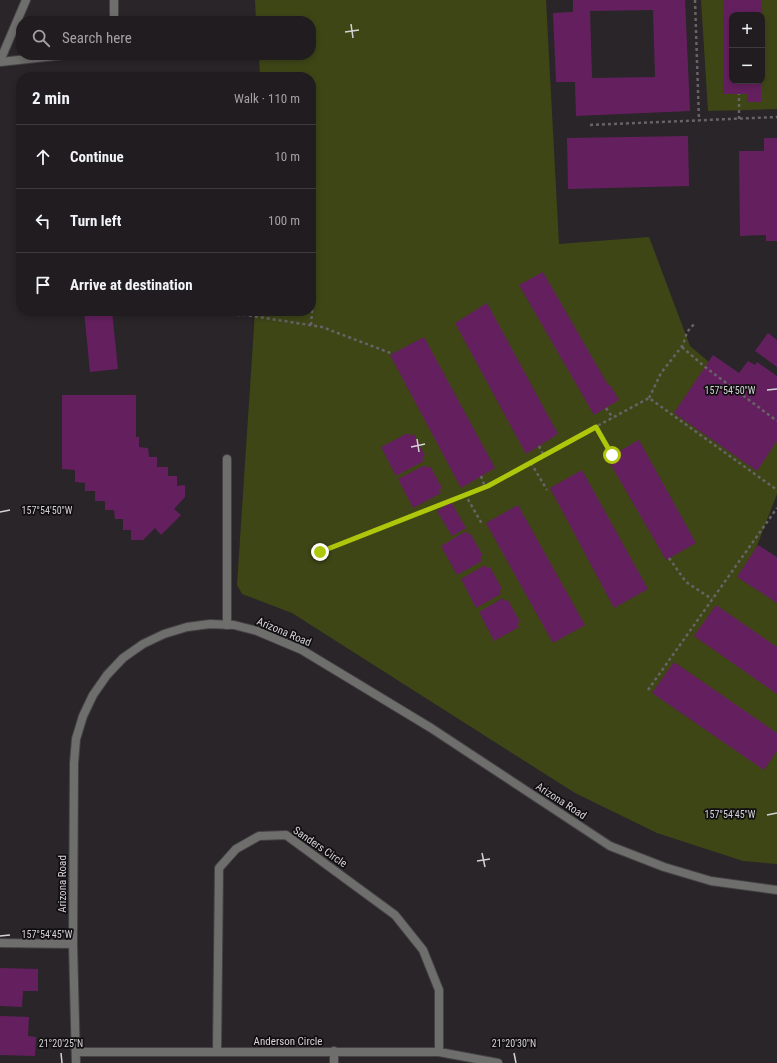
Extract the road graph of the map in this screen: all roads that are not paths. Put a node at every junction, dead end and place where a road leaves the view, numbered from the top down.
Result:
1 (26, 0) edge
2 (114, 0) edge
3 (19, 16) edge
4 (114, 16) edge
5 (16, 23) edge
6 (16, 60) edge
7 (0, 61) edge
8 (227, 459) dead end
9 (227, 625) junction
10 (777, 890) edge
11 (0, 943) edge
12 (73, 944) junction
13 (76, 1052) junction
14 (217, 1052) junction
15 (334, 1052) junction
16 (439, 1052) junction
17 (76, 1063) edge
18 (334, 1063) edge
19 (498, 1063) edge

1 - 3 street
2 - 4 street
5 - 7 street
6 - 7 street
8 - 9 street
9 - 10 street, Arizona Road
9 - 12 street, Arizona Road
11 - 12 street
12 - 13 street, Arizona Road
13 - 14 street, Anderson Circle
13 - 17 street, Arizona Road
14 - 15 street, Anderson Circle
14 - 16 street, Sanders Circle
15 - 16 street, Anderson Circle
15 - 18 street
16 - 19 street, Anderson Circle

